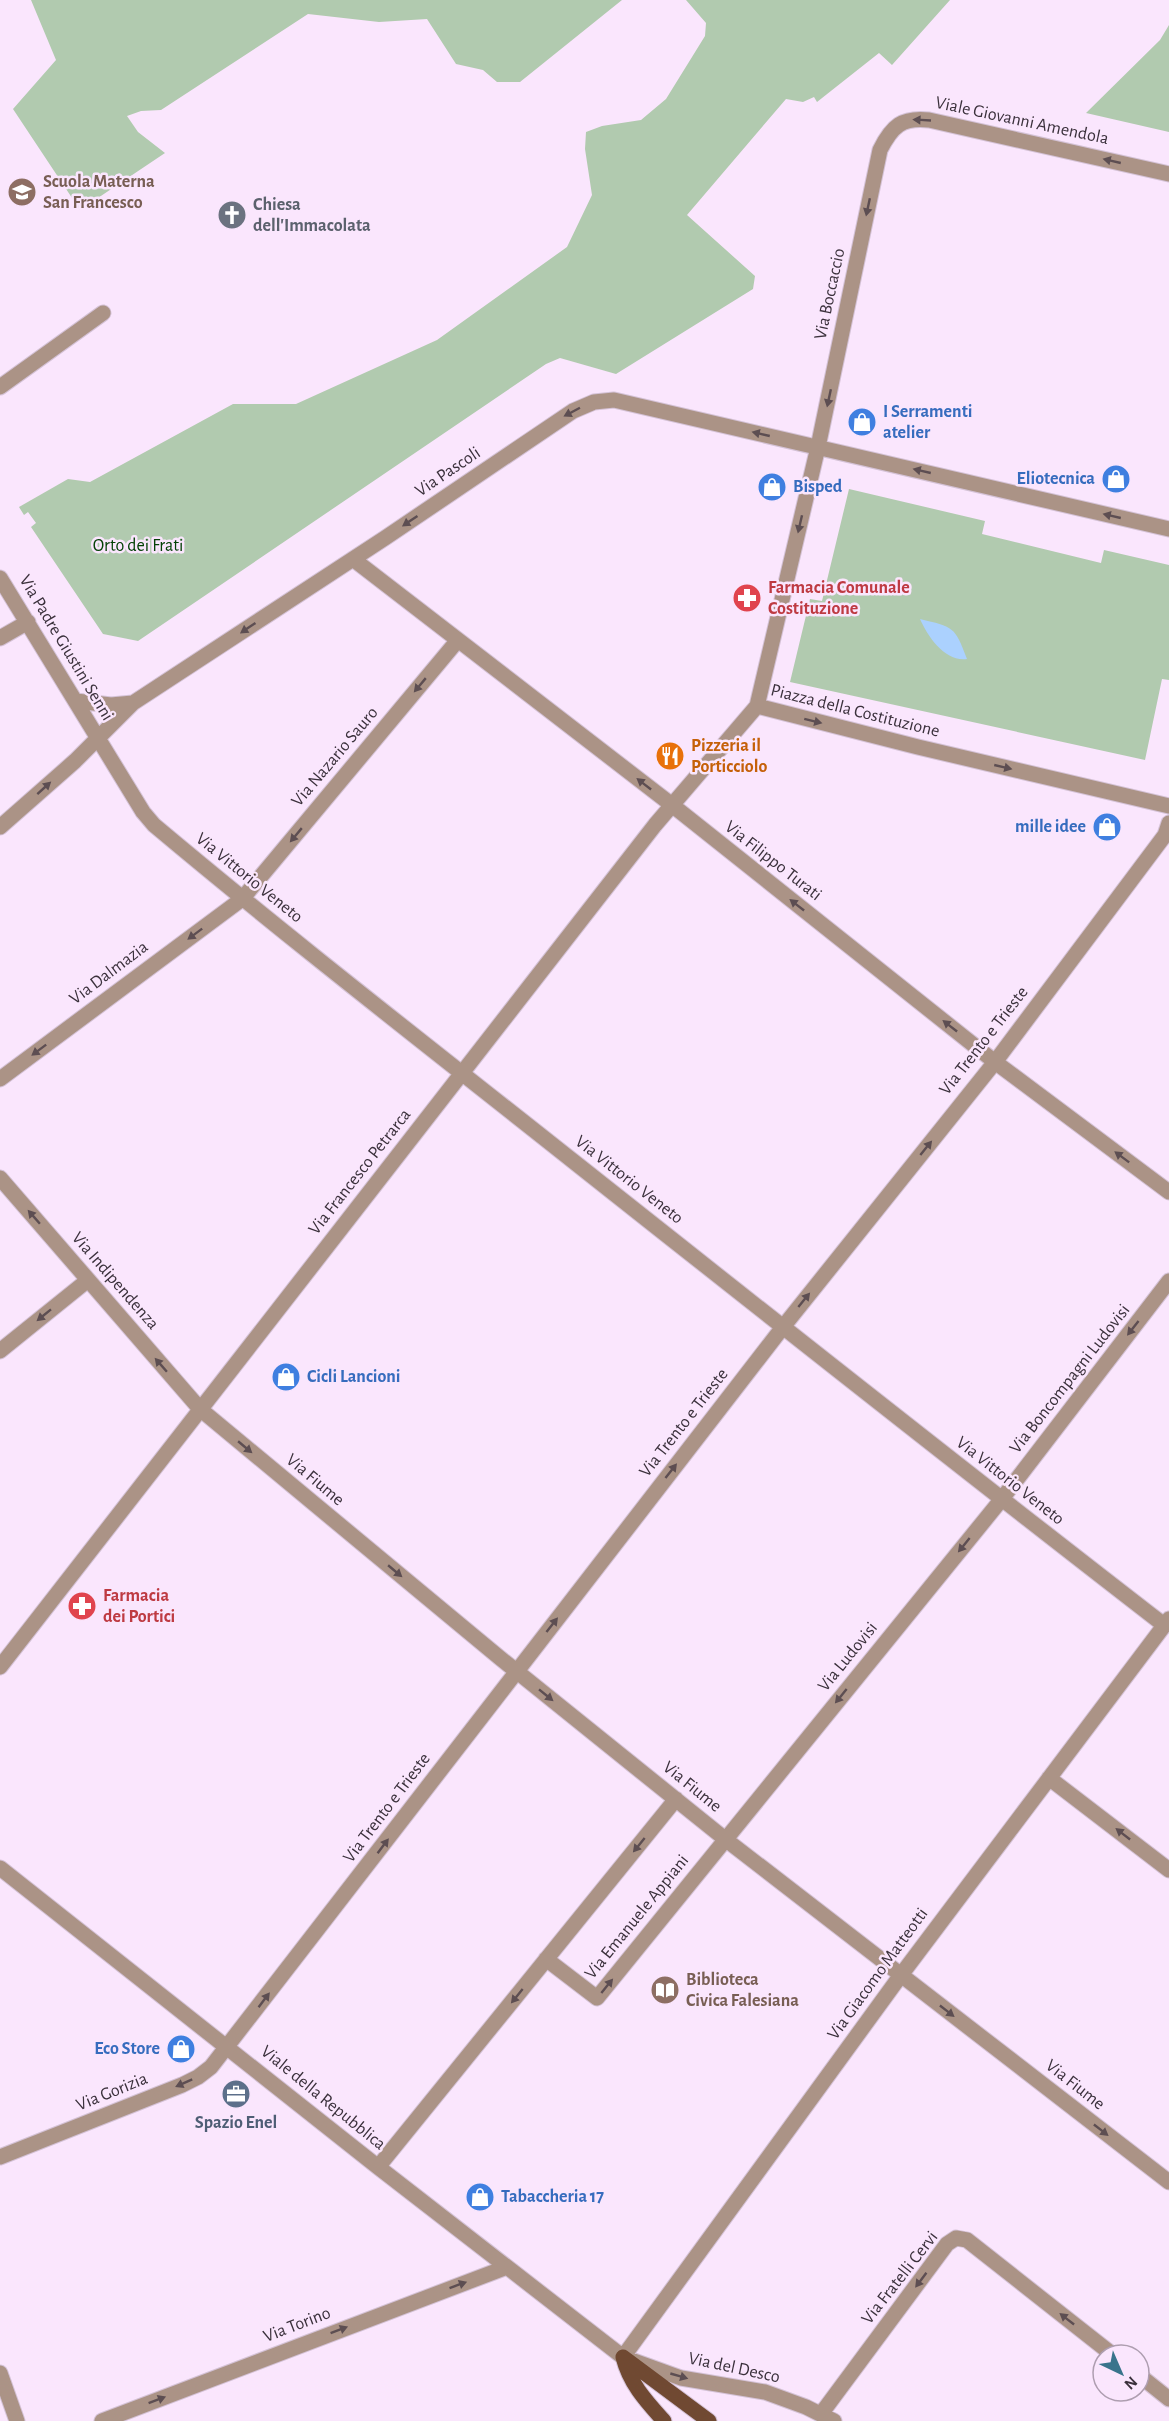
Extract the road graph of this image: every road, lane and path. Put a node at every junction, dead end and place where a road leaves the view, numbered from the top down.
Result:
1 (880, 150) joint
2 (1169, 174) edge
3 (103, 313) dead end
4 (0, 387) edge
5 (818, 447) junction
6 (1169, 529) edge
7 (353, 559) junction
8 (0, 578) edge
9 (28, 622) junction
10 (0, 639) edge
11 (458, 640) junction
12 (76, 701) junction
13 (133, 703) junction
14 (757, 706) junction
15 (98, 738) junction
16 (672, 805) junction
17 (1169, 806) edge
18 (1169, 824) edge
19 (0, 827) edge
20 (242, 899) junction
21 (995, 1062) junction
22 (461, 1073) junction
23 (0, 1079) edge
24 (0, 1178) edge
25 (1169, 1192) edge
26 (88, 1280) junction
27 (1169, 1281) edge
28 (783, 1327) junction
29 (0, 1351) edge
30 (200, 1409) junction
31 (1001, 1500) junction
32 (1166, 1622) edge
33 (0, 1667) edge
34 (516, 1671) junction
35 (1049, 1778) junction
36 (676, 1799) junction
37 (725, 1839) junction
38 (0, 1868) edge
39 (1169, 1870) edge
40 (546, 1959) junction
41 (901, 1975) junction
42 (228, 2047) junction
43 (0, 2157) edge
44 (378, 2167) junction
45 (1169, 2182) edge
46 (507, 2267) junction
47 (1098, 2343) edge
48 (623, 2357) junction
49 (0, 2373) edge
50 (1151, 2385) edge
51 (1169, 2399) edge
52 (828, 2418) edge
53 (662, 2420) edge
54 (17, 2421) edge
55 (102, 2421) edge
56 (709, 2421) edge

2 -> 1 street, Viale Giovanni Amendola
1 -> 5 street, Via Boccaccio
3 - 4 street
6 -> 5 street
5 -> 7 street, Via Pascoli
5 -> 14 street, Piazza della Costituzione
7 - 11 street, Via Filippo Turati
7 -> 13 street, Via Pascoli
8 - 9 street, Via Padre Giustini Senni
9 - 10 street
9 - 12 street, Via Padre Giustini Senni
16 -> 11 street, Via Filippo Turati
11 -> 20 street, Via Nazario Sauro
12 - 13 street
12 - 15 street, Via Padre Giustini Senni
13 - 15 street, Via Pascoli
14 - 16 street, Via Francesco Petrarca
14 -> 17 street, Piazza della Costituzione
19 -> 15 street, Via Pascoli
15 - 20 street, Via Vittorio Veneto
21 -> 16 street, Via Filippo Turati
16 - 22 street, Via Francesco Petrarca
18 - 21 street, Via Trento e Trieste
20 - 22 street, Via Vittorio Veneto
20 -> 23 street, Via Dalmazia
25 -> 21 street, Via Filippo Turati
28 -> 21 street, Via Trento e Trieste
22 - 28 street, Via Vittorio Veneto
22 - 30 street, Via Francesco Petrarca
26 -> 24 street, Via Indipendenza
26 -> 29 street
30 -> 26 street, Via Indipendenza
27 -> 31 street, Via Boncompagni Ludovisi
28 - 31 street, Via Vittorio Veneto
34 -> 28 street, Via Trento e Trieste
30 - 33 street, Via Francesco Petrarca
30 -> 34 street, Via Fiume
31 - 32 street, Via Vittorio Veneto
31 -> 37 street, Via Ludovisi
32 - 35 street, Via Giacomo Matteotti
34 -> 36 street, Via Fiume
42 -> 34 street, Via Trento e Trieste
39 -> 35 street
35 - 41 street, Via Giacomo Matteotti
36 - 37 street, Via Fiume
36 -> 40 street
40 -> 37 street, Via Emanuele Appiani
37 - 41 street, Via Fiume
38 - 42 street, Viale della Repubblica
40 -> 44 street
41 -> 45 street, Via Fiume
41 - 48 street, Via Giacomo Matteotti
42 -> 43 street, Via Gorizia
42 - 44 street, Viale della Repubblica
44 - 46 street, Viale della Repubblica
46 - 48 street, Viale della Repubblica
55 -> 46 street, Via Torino
47 -> 52 street, Via Fratelli Cervi
48 -> 52 street, Via del Desco
48 - 53 main road
48 - 56 main road
49 - 54 street
50 - 51 street

